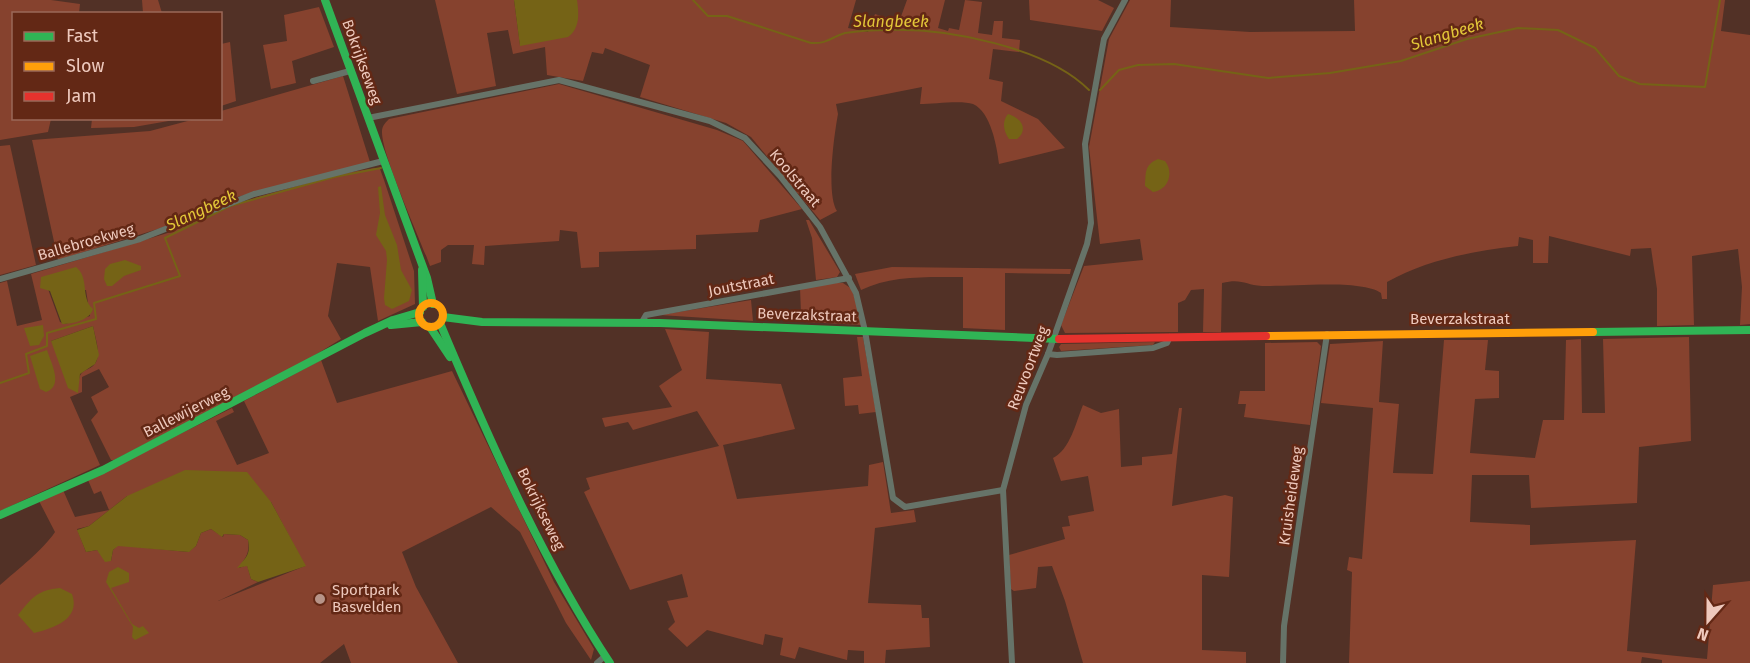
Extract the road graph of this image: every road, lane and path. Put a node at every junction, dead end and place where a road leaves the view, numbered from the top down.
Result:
1 (326, 0) edge
2 (1125, 0) edge
3 (350, 71) junction
4 (313, 81) dead end
5 (368, 118) junction
6 (383, 161) junction
7 (422, 270) junction
8 (849, 278) junction
9 (0, 279) edge
10 (433, 304) junction
11 (421, 309) junction
12 (442, 320) junction
13 (422, 322) junction
14 (642, 322) junction
15 (381, 326) junction
16 (430, 327) junction
17 (1750, 330) edge
18 (866, 331) junction
19 (1328, 334) junction
20 (1170, 337) junction
21 (1052, 339) junction
22 (1048, 354) junction
23 (456, 363) junction
24 (1003, 490) junction
25 (0, 515) edge
26 (607, 659) edge
27 (597, 663) edge
28 (1012, 663) edge
29 (1283, 663) edge

1 - 3 street, Bokrijkseweg
2 - 21 street, Reuvoortweg
3 - 4 street
3 - 5 street, Bokrijkseweg
5 - 6 street, Bokrijkseweg
5 - 8 street, Koolstraat
6 - 7 street, Bokrijkseweg
6 - 9 street, Ballebroekweg
7 - 10 street, Bokrijkseweg
7 - 11 street, Bokrijkseweg
8 - 14 street, Joutstraat
8 - 18 street, Koolstraat
10 - 11 street
10 - 12 street, Bokrijkseweg
11 - 13 street, Bokrijkseweg
11 - 15 street, Ballewijerweg
12 - 14 street, Beverzakstraat
12 - 16 street
12 - 23 street, Bokrijkseweg
13 - 15 street, Ballewijerweg
13 - 16 street, Bokrijkseweg
14 - 18 street, Beverzakstraat
15 - 25 street, Ballewijerweg
16 - 23 street, Bokrijkseweg
17 - 19 street, Beverzakstraat
18 - 21 street, Beverzakstraat
18 - 24 street, Koolstraat
19 - 20 street, Beverzakstraat
19 - 29 street, Kruisheideweg
20 - 21 street, Beverzakstraat
20 - 22 street, Beverzakstraat
21 - 22 street, Reuvoortweg
22 - 24 street, Reuvoortweg
23 - 26 street, Bokrijkseweg
24 - 28 street, Reuvoortweg
26 - 27 street

